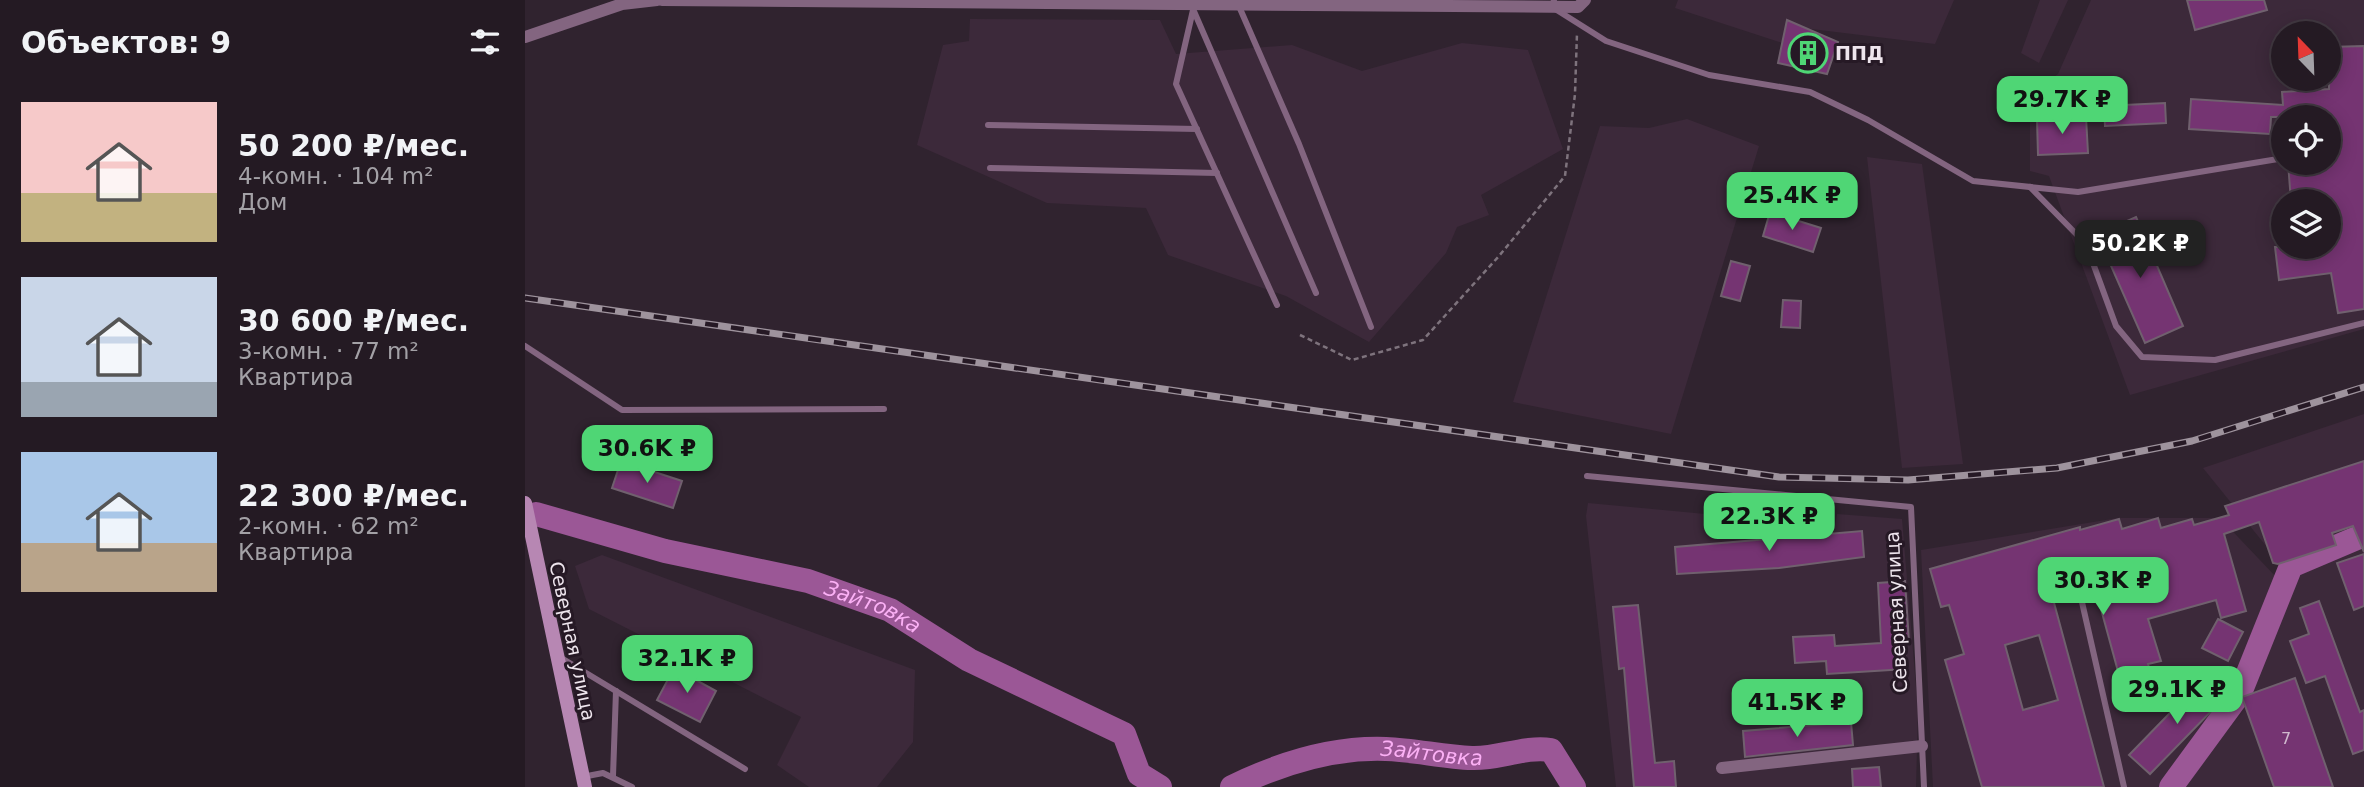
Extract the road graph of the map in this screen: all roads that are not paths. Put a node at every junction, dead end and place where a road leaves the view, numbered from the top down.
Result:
1 (660, 0) edge
2 (751, 0) edge
3 (1056, 1) edge
4 (1104, 2) edge
5 (1223, 2) edge
6 (1266, 2) edge
7 (1304, 2) edge
8 (1353, 3) edge
9 (1553, 3) edge
10 (1581, 3) edge
11 (1186, 4) edge
12 (1238, 4) junction
13 (525, 37) edge
14 (988, 125) dead end
15 (1197, 129) junction
16 (2271, 160) edge
17 (990, 169) dead end
18 (1217, 173) junction
19 (2030, 187) junction
20 (1316, 293) dead end
21 (1277, 306) dead end
22 (2364, 323) edge
23 (1371, 327) dead end
24 (525, 346) edge
25 (884, 409) dead end
26 (1587, 476) dead end
27 (525, 503) edge
28 (2079, 589) dead end
29 (557, 654) junction
30 (616, 691) junction
31 (1922, 746) junction
32 (1722, 768) dead end
33 (745, 769) dead end
34 (613, 776) junction
35 (583, 782) edge
36 (632, 787) edge
37 (1924, 787) edge
38 (2124, 787) edge

1 - 2 street
1 - 13 street
2 - 3 street
3 - 4 street
4 - 11 street
5 - 11 street
5 - 12 street
6 - 7 street
6 - 12 street
7 - 8 street
8 - 9 street
9 - 10 street
9 - 19 lane
11 - 15 lane
11 - 20 lane
12 - 23 lane
14 - 15 lane
15 - 18 lane
16 - 19 lane
17 - 18 lane
18 - 21 lane
19 - 22 lane
24 - 25 lane
26 - 31 lane, Северная улица
27 - 29 main road, Северная улица
28 - 38 lane
29 - 30 lane
29 - 35 main road, Северная улица
30 - 33 lane
30 - 34 lane
31 - 32 street
31 - 37 lane, Северная улица
34 - 35 lane
34 - 36 lane

